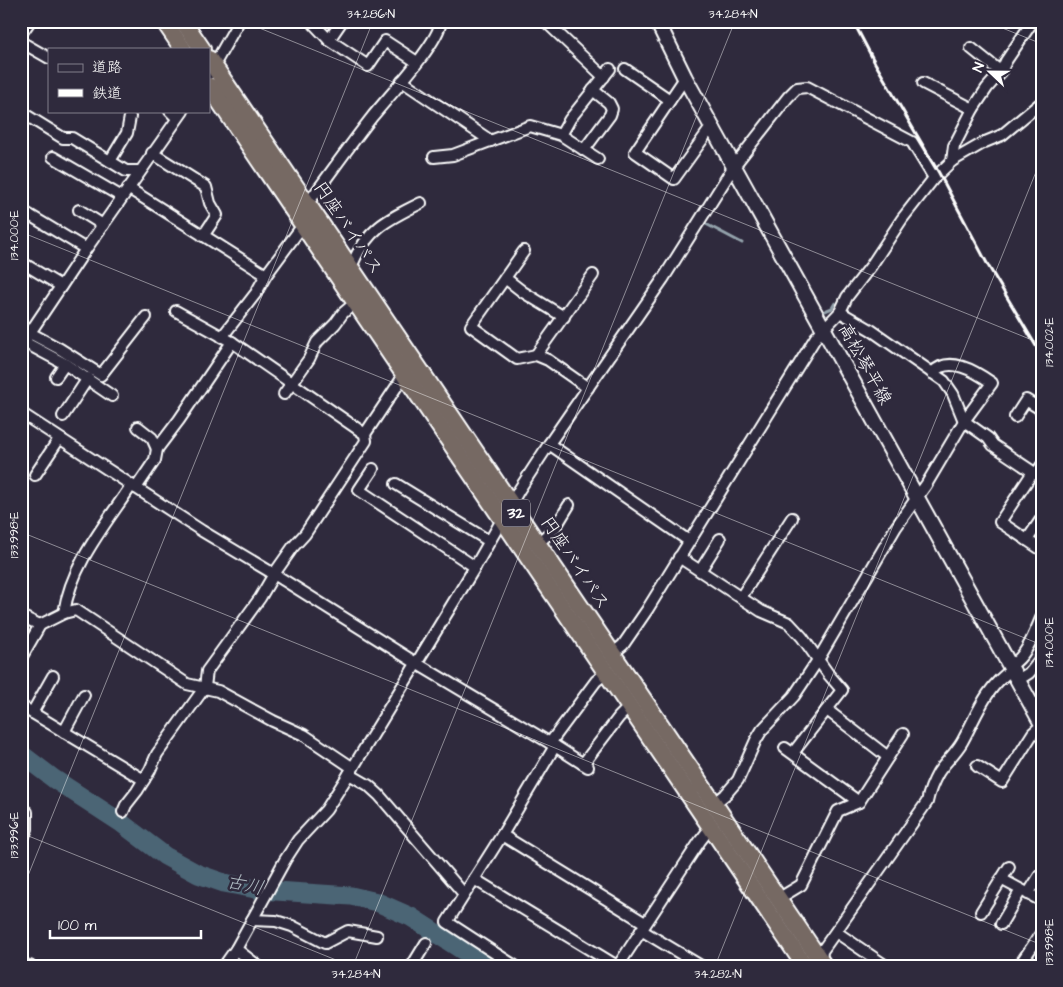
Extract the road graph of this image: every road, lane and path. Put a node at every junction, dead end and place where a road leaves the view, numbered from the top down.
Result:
1 (30, 21) edge
2 (164, 21) edge
3 (183, 21) edge
4 (239, 21) edge
5 (311, 21) edge
6 (342, 21) edge
7 (441, 21) edge
8 (545, 21) edge
9 (1034, 21) edge
10 (660, 23) edge
11 (21, 34) edge
12 (329, 40) junction
13 (21, 42) edge
14 (182, 48) edge
15 (201, 48) edge
16 (971, 48) dead end
17 (48, 57) edge
18 (417, 62) junction
19 (210, 66) edge
20 (625, 69) dead end
21 (1002, 72) junction
22 (685, 78) junction
23 (402, 81) junction
24 (923, 82) dead end
25 (210, 87) edge
26 (592, 90) junction
27 (670, 100) junction
28 (1042, 102) edge
29 (973, 110) junction
30 (21, 112) edge
31 (177, 113) edge
32 (130, 117) dead end
33 (712, 126) junction
34 (561, 134) junction
35 (491, 141) junction
36 (584, 150) junction
37 (152, 153) junction
38 (53, 157) dead end
39 (434, 157) dead end
40 (598, 159) dead end
41 (110, 161) junction
42 (952, 161) junction
43 (734, 166) junction
44 (140, 171) junction
45 (934, 178) junction
46 (128, 188) junction
47 (122, 197) junction
48 (421, 203) dead end
49 (308, 204) junction
50 (21, 210) edge
51 (79, 210) dead end
52 (103, 224) junction
53 (303, 225) junction
54 (202, 236) junction
55 (86, 249) junction
56 (524, 251) dead end
57 (21, 262) edge
58 (351, 267) junction
59 (266, 274) junction
60 (593, 275) dead end
61 (505, 278) junction
62 (61, 286) junction
63 (356, 302) junction
64 (176, 311) dead end
65 (840, 312) junction
66 (146, 317) dead end
67 (564, 317) junction
68 (824, 327) junction
69 (222, 337) junction
70 (25, 340) edge
71 (232, 342) junction
72 (536, 354) junction
73 (65, 364) junction
74 (932, 373) junction
75 (405, 374) junction
76 (56, 377) dead end
77 (88, 378) junction
78 (291, 384) junction
79 (588, 388) junction
80 (284, 394) dead end
81 (112, 396) dead end
82 (1042, 410) edge
83 (21, 413) edge
84 (63, 416) dead end
85 (1015, 417) dead end
86 (964, 421) junction
87 (138, 427) dead end
88 (365, 434) junction
89 (59, 439) junction
90 (549, 444) junction
91 (157, 448) junction
92 (1042, 465) edge
93 (373, 470) dead end
94 (35, 474) dead end
95 (1037, 475) edge
96 (396, 484) dead end
97 (134, 487) junction
98 (917, 496) junction
99 (569, 505) dead end
100 (506, 512) junction
101 (792, 518) dead end
102 (1042, 518) edge
103 (720, 539) dead end
104 (1026, 540) junction
105 (689, 541) junction
106 (489, 542) junction
107 (537, 544) junction
108 (1042, 550) edge
109 (679, 557) junction
110 (475, 567) junction
111 (700, 571) junction
112 (274, 574) junction
113 (741, 597) junction
114 (64, 613) junction
115 (21, 616) edge
116 (1042, 616) edge
117 (40, 625) junction
118 (612, 654) junction
119 (1042, 657) edge
120 (21, 658) edge
121 (818, 660) junction
122 (416, 663) junction
123 (1013, 672) junction
124 (606, 673) junction
125 (53, 676) dead end
126 (206, 687) junction
127 (84, 695) dead end
128 (21, 706) edge
129 (629, 707) junction
130 (826, 710) junction
131 (32, 713) junction
132 (1042, 725) edge
133 (64, 732) junction
134 (903, 734) dead end
135 (553, 745) junction
136 (888, 757) junction
137 (977, 766) dead end
138 (351, 771) junction
139 (144, 780) junction
140 (859, 802) junction
141 (714, 804) junction
142 (27, 812) dead end
143 (123, 812) dead end
144 (711, 827) junction
145 (502, 835) junction
146 (21, 842) edge
147 (1008, 867) dead end
148 (1040, 875) dead end
149 (474, 879) junction
150 (1001, 879) junction
151 (1025, 892) junction
152 (464, 894) junction
153 (778, 899) junction
154 (1042, 901) edge
155 (981, 912) dead end
156 (252, 920) junction
157 (1000, 924) dead end
158 (643, 927) junction
159 (836, 932) junction
160 (1042, 932) edge
161 (377, 936) dead end
162 (426, 943) dead end
163 (236, 948) junction
164 (21, 964) edge
165 (816, 965) edge
166 (30, 966) edge
167 (224, 966) edge
168 (258, 966) edge
169 (412, 966) edge
170 (515, 966) edge
171 (618, 966) edge
172 (701, 966) edge
173 (886, 966) edge
174 (1019, 966) edge

1 - 11 street
2 - 14 highway
3 - 15 highway
4 - 19 street
5 - 12 street
6 - 12 street
7 - 18 street
8 - 26 street
9 - 21 street
10 - 22 main road, 高松琴平線
12 - 18 street
13 - 17 street
16 - 21 street
18 - 23 street
19 - 49 highway, 円座バイパス / 32
20 - 27 street
21 - 29 street
22 - 27 street
22 - 33 main road, 高松琴平線
23 - 35 street
23 - 49 street
24 - 29 street
25 - 53 highway, 円座バイパス / 32
26 - 34 street
26 - 36 street
27 - 33 street
28 - 42 street
29 - 42 street
30 - 41 street
31 - 37 street
32 - 41 street
33 - 43 main road, 高松琴平線
34 - 35 street
34 - 36 street
35 - 39 street
36 - 40 street
37 - 44 street
37 - 54 street
38 - 47 street
41 - 44 street
42 - 45 street
43 - 45 street
43 - 68 main road, 高松琴平線
43 - 79 street
44 - 46 street
45 - 65 street
46 - 47 street
46 - 54 street
47 - 52 street
48 - 58 street
49 - 58 highway, 円座バイパス / 32
50 - 55 street
51 - 52 street
52 - 55 street
53 - 59 street
53 - 63 highway, 円座バイパス / 32
54 - 59 street
55 - 62 street
56 - 61 street
57 - 62 street
58 - 100 highway, 円座バイパス / 32
59 - 69 street
60 - 67 street
61 - 67 street
61 - 72 street
62 - 70 street
63 - 75 highway, 円座バイパス / 32
63 - 78 street
64 - 69 street
65 - 68 street
65 - 74 street
66 - 70 street
67 - 72 street
68 - 98 main road, 高松琴平線
68 - 105 street
69 - 71 street
70 - 73 street
71 - 78 street
71 - 91 street
72 - 79 street
73 - 76 street
73 - 77 street
74 - 86 street
74 - 86 street
75 - 88 street
75 - 100 highway, 円座バイパス / 32
77 - 81 street
77 - 84 street
78 - 80 street
78 - 88 street
79 - 90 street
82 - 85 street
83 - 89 street
86 - 95 street
86 - 98 street
87 - 91 street
88 - 112 street
89 - 94 street
89 - 97 street
90 - 100 street
90 - 105 street
91 - 97 street
92 - 95 street
93 - 110 street
95 - 104 street
96 - 106 street
97 - 112 street
97 - 114 street
98 - 121 street
98 - 123 main road, 高松琴平線
99 - 107 street
100 - 106 street
100 - 107 highway, 円座バイパス / 32
100 - 124 highway, 円座バイパス / 32
101 - 113 street
102 - 104 street
103 - 111 street
104 - 108 street
105 - 109 street
106 - 110 street
107 - 118 highway, 円座バイパス / 32
109 - 111 street
109 - 118 street
110 - 122 street
111 - 113 street
112 - 122 street
112 - 126 street
113 - 121 street
114 - 117 street
114 - 126 street
115 - 117 street
116 - 123 street
117 - 120 street
118 - 124 highway
118 - 141 highway, 円座バイパス / 32
119 - 123 street
121 - 130 street
121 - 141 street
122 - 135 street
122 - 138 street
123 - 132 main road, 高松琴平線
123 - 159 street
124 - 129 highway, 円座バイパス / 32
124 - 135 street
125 - 131 street
126 - 138 street
126 - 139 street
127 - 133 street
128 - 131 street
129 - 135 street
129 - 144 highway, 円座バイパス / 32
130 - 136 street
130 - 140 street
131 - 133 street
132 - 137 street
133 - 139 street
134 - 136 street
135 - 145 street
136 - 140 street
138 - 152 street
138 - 156 street
139 - 143 street
140 - 153 street
141 - 144 highway
141 - 153 highway, 円座バイパス / 32
142 - 146 street
144 - 158 street
144 - 165 highway, 円座バイパス / 32
145 - 149 street
145 - 158 street
147 - 150 street
148 - 151 street
149 - 152 street
149 - 171 street
150 - 151 street
150 - 155 street
151 - 154 street
151 - 157 street
152 - 170 street
153 - 165 highway, 円座バイパス / 32
156 - 161 street
156 - 163 street
158 - 171 street
158 - 172 street
159 - 165 street
159 - 173 street
160 - 174 street
162 - 169 street
163 - 167 street
163 - 168 street
164 - 166 street

